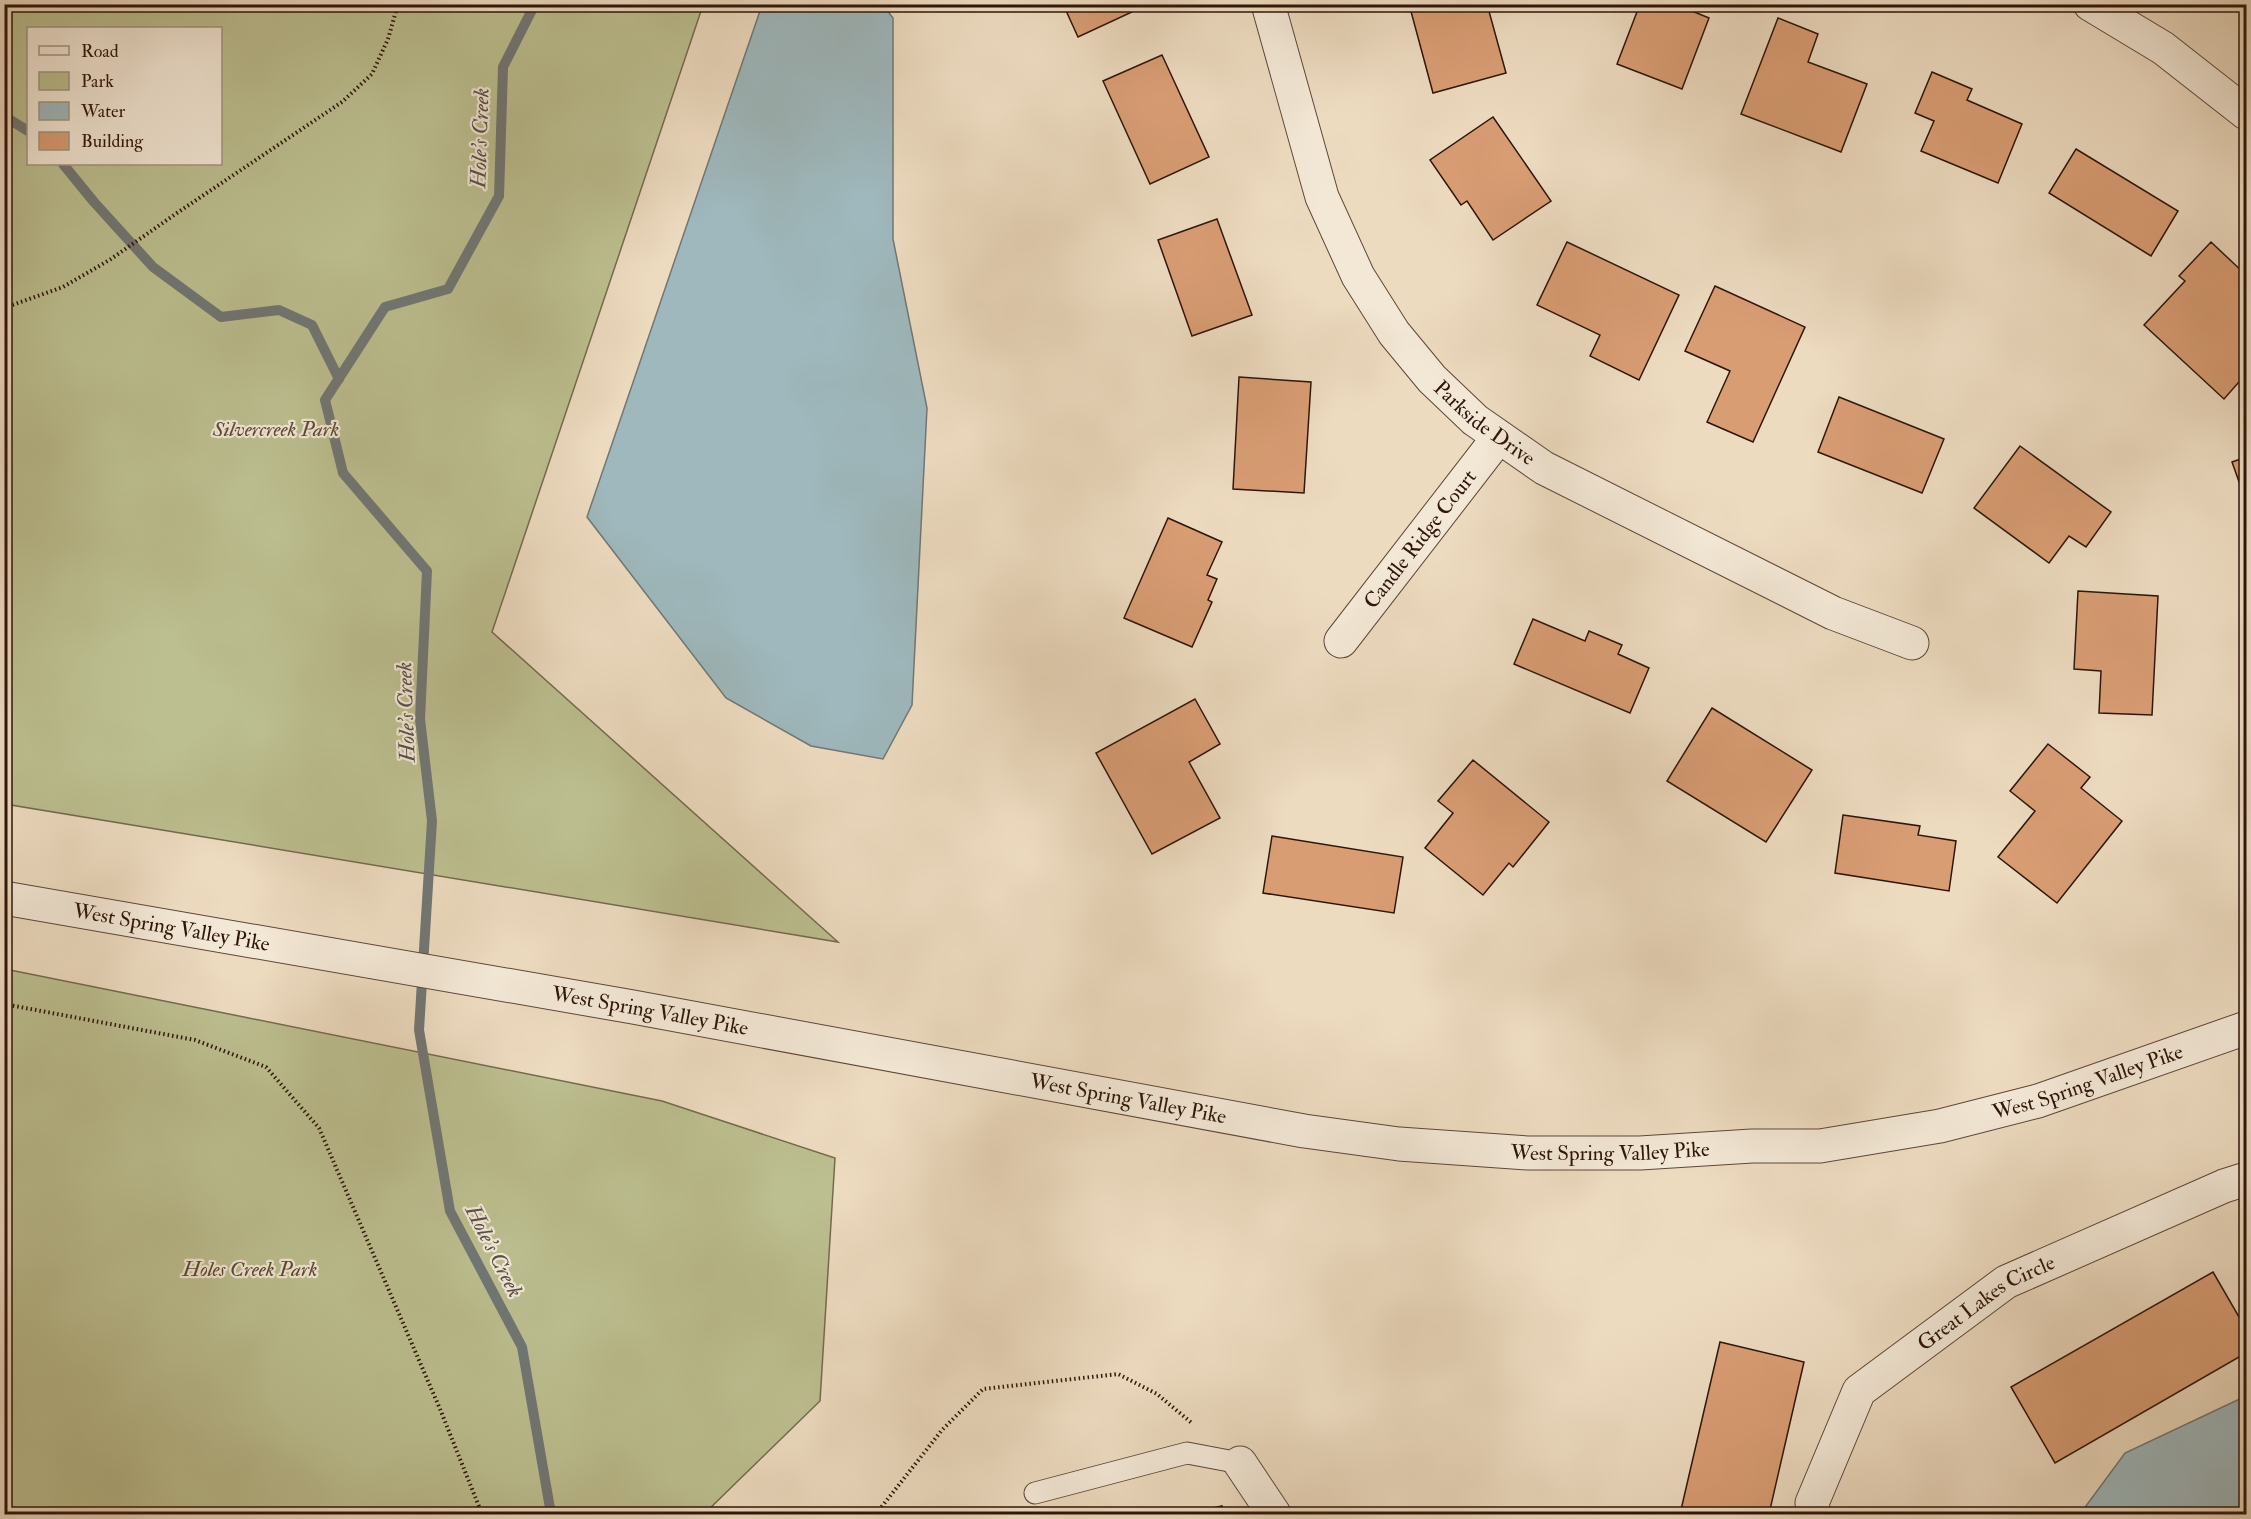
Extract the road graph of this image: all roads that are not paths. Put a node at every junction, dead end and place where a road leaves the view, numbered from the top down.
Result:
1 (1268, 4) edge
2 (2091, 4) edge
3 (2247, 114) edge
4 (1498, 438) junction
5 (1341, 641) dead end
6 (1912, 643) dead end
7 (4, 898) edge
8 (2247, 1028) edge
9 (2247, 1179) edge
10 (1240, 1462) joint
11 (1035, 1493) dead end
12 (1274, 1515) edge
13 (1814, 1515) edge

1 - 4 street, Parkside Drive
2 - 3 street
4 - 5 street, Candle Ridge Court
4 - 6 street, Parkside Drive
7 - 8 street, West Spring Valley Pike
9 - 13 street, Great Lakes Circle
10 - 11 lane
10 - 12 street

